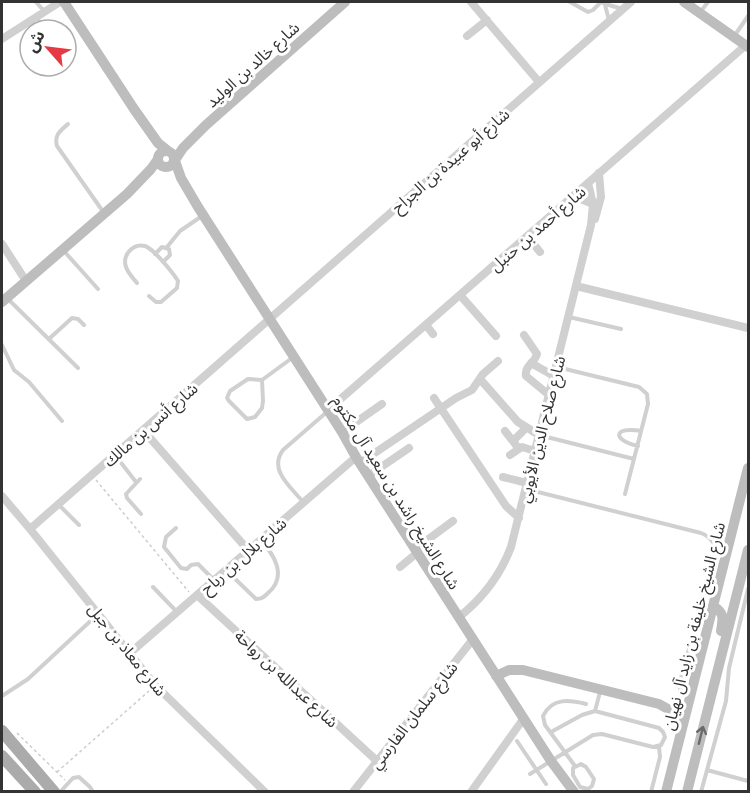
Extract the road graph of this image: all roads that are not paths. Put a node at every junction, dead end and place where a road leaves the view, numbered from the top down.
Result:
1 (36, 2) edge
2 (345, 2) edge
3 (471, 2) edge
4 (570, 2) edge
5 (602, 2) edge
6 (631, 2) edge
7 (684, 2) edge
8 (708, 2) edge
9 (67, 3) edge
10 (623, 9) junction
11 (44, 11) junction
12 (700, 13) junction
13 (36, 16) joint
14 (748, 16) edge
15 (487, 20) junction
16 (609, 20) junction
17 (467, 36) dead end
18 (734, 36) junction
19 (2, 39) edge
20 (747, 46) edge
21 (539, 82) junction
22 (68, 124) dead end
23 (166, 159) junction
24 (599, 173) junction
25 (588, 183) junction
26 (573, 196) junction
27 (593, 204) junction
28 (201, 211) junction
29 (104, 213) junction
30 (591, 225) junction
31 (527, 236) junction
32 (2, 244) edge
33 (167, 247) junction
34 (63, 249) junction
35 (540, 252) dead end
36 (155, 254) junction
37 (163, 262) junction
38 (26, 281) junction
39 (137, 283) dead end
40 (576, 286) junction
41 (98, 289) dead end
42 (460, 295) junction
43 (149, 296) dead end
44 (4, 300) edge
45 (568, 317) junction
46 (270, 319) junction
47 (426, 325) junction
48 (84, 326) dead end
49 (748, 328) edge
50 (621, 329) dead end
51 (433, 334) dead end
52 (524, 335) dead end
53 (496, 336) dead end
54 (50, 338) junction
55 (2, 345) edge
56 (294, 357) junction
57 (498, 361) dead end
58 (531, 363) junction
59 (556, 366) junction
60 (78, 368) dead end
61 (554, 376) junction
62 (480, 379) junction
63 (262, 380) junction
64 (549, 395) junction
65 (434, 398) dead end
66 (382, 404) dead end
67 (441, 409) junction
68 (328, 410) junction
69 (62, 421) dead end
70 (526, 428) junction
71 (143, 429) junction
72 (505, 431) dead end
73 (641, 431) junction
74 (342, 432) junction
75 (539, 435) junction
76 (513, 441) junction
77 (638, 446) junction
78 (409, 448) dead end
79 (519, 449) junction
80 (535, 451) junction
81 (115, 454) junction
82 (510, 455) dead end
83 (634, 459) junction
84 (358, 460) junction
85 (748, 468) edge
86 (368, 477) junction
87 (503, 477) dead end
88 (140, 478) dead end
89 (136, 482) junction
90 (526, 486) junction
91 (626, 494) dead end
92 (2, 496) edge
93 (303, 503) junction
94 (58, 504) junction
95 (141, 514) dead end
96 (519, 518) junction
97 (453, 521) dead end
98 (79, 525) dead end
99 (30, 528) junction
100 (176, 528) dead end
101 (260, 540) junction
102 (248, 550) junction
103 (748, 550) edge
104 (416, 551) junction
105 (400, 567) dead end
106 (226, 569) junction
107 (214, 580) junction
108 (153, 587) dead end
109 (748, 589) edge
110 (195, 596) junction
111 (713, 606) junction
112 (177, 612) junction
113 (98, 613) junction
114 (459, 617) junction
115 (473, 639) junction
116 (130, 653) junction
117 (719, 664) junction
118 (496, 676) junction
119 (601, 690) junction
120 (2, 696) edge
121 (686, 700) junction
122 (586, 704) dead end
123 (659, 704) junction
124 (595, 711) junction
125 (524, 718) junction
126 (683, 723) junction
127 (2, 731) edge
128 (551, 732) junction
129 (2, 741) edge
130 (517, 741) dead end
131 (659, 747) junction
132 (565, 752) junction
133 (2, 756) edge
134 (377, 761) junction
135 (552, 761) junction
136 (575, 766) junction
137 (537, 770) junction
138 (707, 770) junction
139 (530, 774) dead end
140 (748, 781) edge
141 (546, 784) dead end
142 (666, 789) edge
143 (592, 790) edge
144 (35, 792) edge
145 (52, 792) edge
146 (60, 792) edge
147 (93, 792) edge
148 (265, 792) edge
149 (353, 792) edge
150 (471, 792) edge
151 (574, 792) edge
152 (651, 792) edge
153 (687, 792) edge
154 (701, 792) edge

1 - 11 lane
2 - 23 street, شارع خالد بن الوليد
3 - 15 street
4 - 5 lane
5 - 10 lane
5 - 16 lane
6 - 10 street, شارع أبو عبيدة بن الجراح
7 - 12 street
8 - 12 lane
9 - 11 street
9 - 23 street, شارع الشيخ راشد بن سعيد آل مكتوم
10 - 16 street, شارع أبو عبيدة بن الجراح
11 - 13 street
12 - 18 street
13 - 19 street
14 - 18 lane
15 - 17 street
15 - 21 street
16 - 21 street, شارع أبو عبيدة بن الجراح
18 - 20 street
20 - 24 street, شارع أحمد بن حنبل
21 - 46 street, شارع أبو عبيدة بن الجراح
22 - 29 lane
23 - 28 street, شارع الشيخ راشد بن سعيد آل مكتوم
23 - 29 street, شارع خالد بن الوليد
24 - 25 street, شارع أحمد بن حنبل
24 - 30 street, شارع صلاح الدين الأيوبي
25 - 26 street, شارع أحمد بن حنبل
25 - 27 street, شارع صلاح الدين الأيوبي
26 - 27 street
26 - 31 street, شارع أحمد بن حنبل
27 - 30 street, شارع صلاح الدين الأيوبي
28 - 33 lane
28 - 46 street, شارع الشيخ راشد بن سعيد آل مكتوم
29 - 34 street, شارع خالد بن الوليد
30 - 40 street, شارع صلاح الدين الأيوبي
31 - 35 street
31 - 42 street, شارع أحمد بن حنبل
32 - 38 street
33 - 36 lane
33 - 37 lane
34 - 38 street, شارع خالد بن الوليد
34 - 41 lane
36 - 37 lane
36 - 39 lane
37 - 43 lane
38 - 44 street, شارع خالد بن الوليد
40 - 45 street, شارع صلاح الدين الأيوبي
40 - 49 street
42 - 47 street, شارع أحمد بن حنبل
42 - 53 street
44 - 54 lane
45 - 50 lane
45 - 59 street, شارع صلاح الدين الأيوبي
46 - 56 street, شارع الشيخ راشد بن سعيد آل مكتوم
46 - 71 street, شارع أنس بن مالك
47 - 51 street
47 - 68 street, شارع أحمد بن حنبل
48 - 54 lane
52 - 58 street
54 - 60 lane
55 - 69 lane
56 - 63 lane
56 - 68 street, شارع الشيخ راشد بن سعيد آل مكتوم
57 - 62 street, شارع بلال بن رباح
58 - 61 street
58 - 64 street
59 - 61 street, شارع صلاح الدين الأيوبي
59 - 73 lane
61 - 64 street, شارع صلاح الدين الأيوبي
62 - 67 street, شارع بلال بن رباح
62 - 70 street
63 - 63 lane
64 - 75 street, شارع صلاح الدين الأيوبي
65 - 67 street
66 - 74 street
67 - 84 street, شارع بلال بن رباح
67 - 96 street
68 - 74 street, شارع الشيخ راشد بن سعيد آل مكتوم
68 - 93 lane
70 - 75 street
70 - 76 street
71 - 81 street, شارع أنس بن مالك
71 - 102 street
72 - 76 street
73 - 77 lane
73 - 77 lane
74 - 84 street, شارع الشيخ راشد بن سعيد آل مكتوم
75 - 80 street, شارع صلاح الدين الأيوبي
75 - 83 lane
76 - 79 street
77 - 83 lane
78 - 86 street
79 - 80 street
79 - 82 street
80 - 90 street, شارع صلاح الدين الأيوبي
81 - 89 lane
81 - 94 street, شارع أنس بن مالك
83 - 91 lane
84 - 86 street, شارع الشيخ راشد بن سعيد آل مكتوم
84 - 93 street, شارع بلال بن رباح
85 - 111 street, شارع الشيخ خليفة بن زايد آل نهيان
86 - 104 street, شارع الشيخ راشد بن سعيد آل مكتوم
87 - 90 street
88 - 89 lane
89 - 95 lane
90 - 96 street, شارع صلاح الدين الأيوبي
90 - 121 lane
92 - 99 street, شارع معاذ بن جبل
93 - 101 street, شارع بلال بن رباح
94 - 98 lane
94 - 99 street, شارع أنس بن مالك
96 - 114 street, شارع صلاح الدين الأيوبي
97 - 104 street
99 - 113 street, شارع معاذ بن جبل
100 - 107 lane
101 - 102 street, شارع بلال بن رباح
101 - 106 lane
102 - 106 street, شارع بلال بن رباح
103 - 117 street, شارع الشيخ خليفة بن زايد آل نهيان
104 - 105 street
104 - 114 street, شارع الشيخ راشد بن سعيد آل مكتوم
106 - 107 street, شارع بلال بن رباح
107 - 110 street, شارع بلال بن رباح
108 - 112 lane
109 - 138 lane
110 - 112 street, شارع بلال بن رباح
110 - 134 street, شارع عبدالله بن رواحة
111 - 117 street
111 - 121 street, شارع الشيخ خليفة بن زايد آل نهيان
112 - 116 street, شارع بلال بن رباح
113 - 116 street, شارع معاذ بن جبل
113 - 120 lane
114 - 115 street, شارع الشيخ راشد بن سعيد آل مكتوم
115 - 118 street, شارع الشيخ راشد بن سعيد آل مكتوم
115 - 134 street, شارع سلمان الفارسي
116 - 148 street, شارع معاذ بن جبل
153 -> 117 street, شارع الشيخ خليفة بن زايد آل نهيان
118 - 119 street
118 - 125 street, شارع الشيخ راشد بن سعيد آل مكتوم
119 - 123 street
119 - 124 lane
121 - 123 street
121 - 126 street, شارع الشيخ خليفة بن زايد آل نهيان
122 - 128 lane
123 - 126 street
124 - 128 lane
124 - 131 lane
125 - 135 street, شارع الشيخ راشد بن سعيد آل مكتوم
125 - 150 street
126 - 142 street, شارع الشيخ خليفة بن زايد آل نهيان
127 - 145 main road
128 - 132 lane
129 - 145 main road
130 - 137 lane
131 - 132 lane
131 - 152 lane
132 - 135 lane
132 - 136 lane
133 - 144 main road
134 - 149 street, شارع سلمان الفارسي
135 - 137 lane
135 - 151 street, شارع الشيخ راشد بن سعيد آل مكتوم
136 - 143 lane
136 - 143 lane
137 - 139 lane
137 - 141 lane
138 - 140 lane
138 - 154 lane
146 - 147 lane

